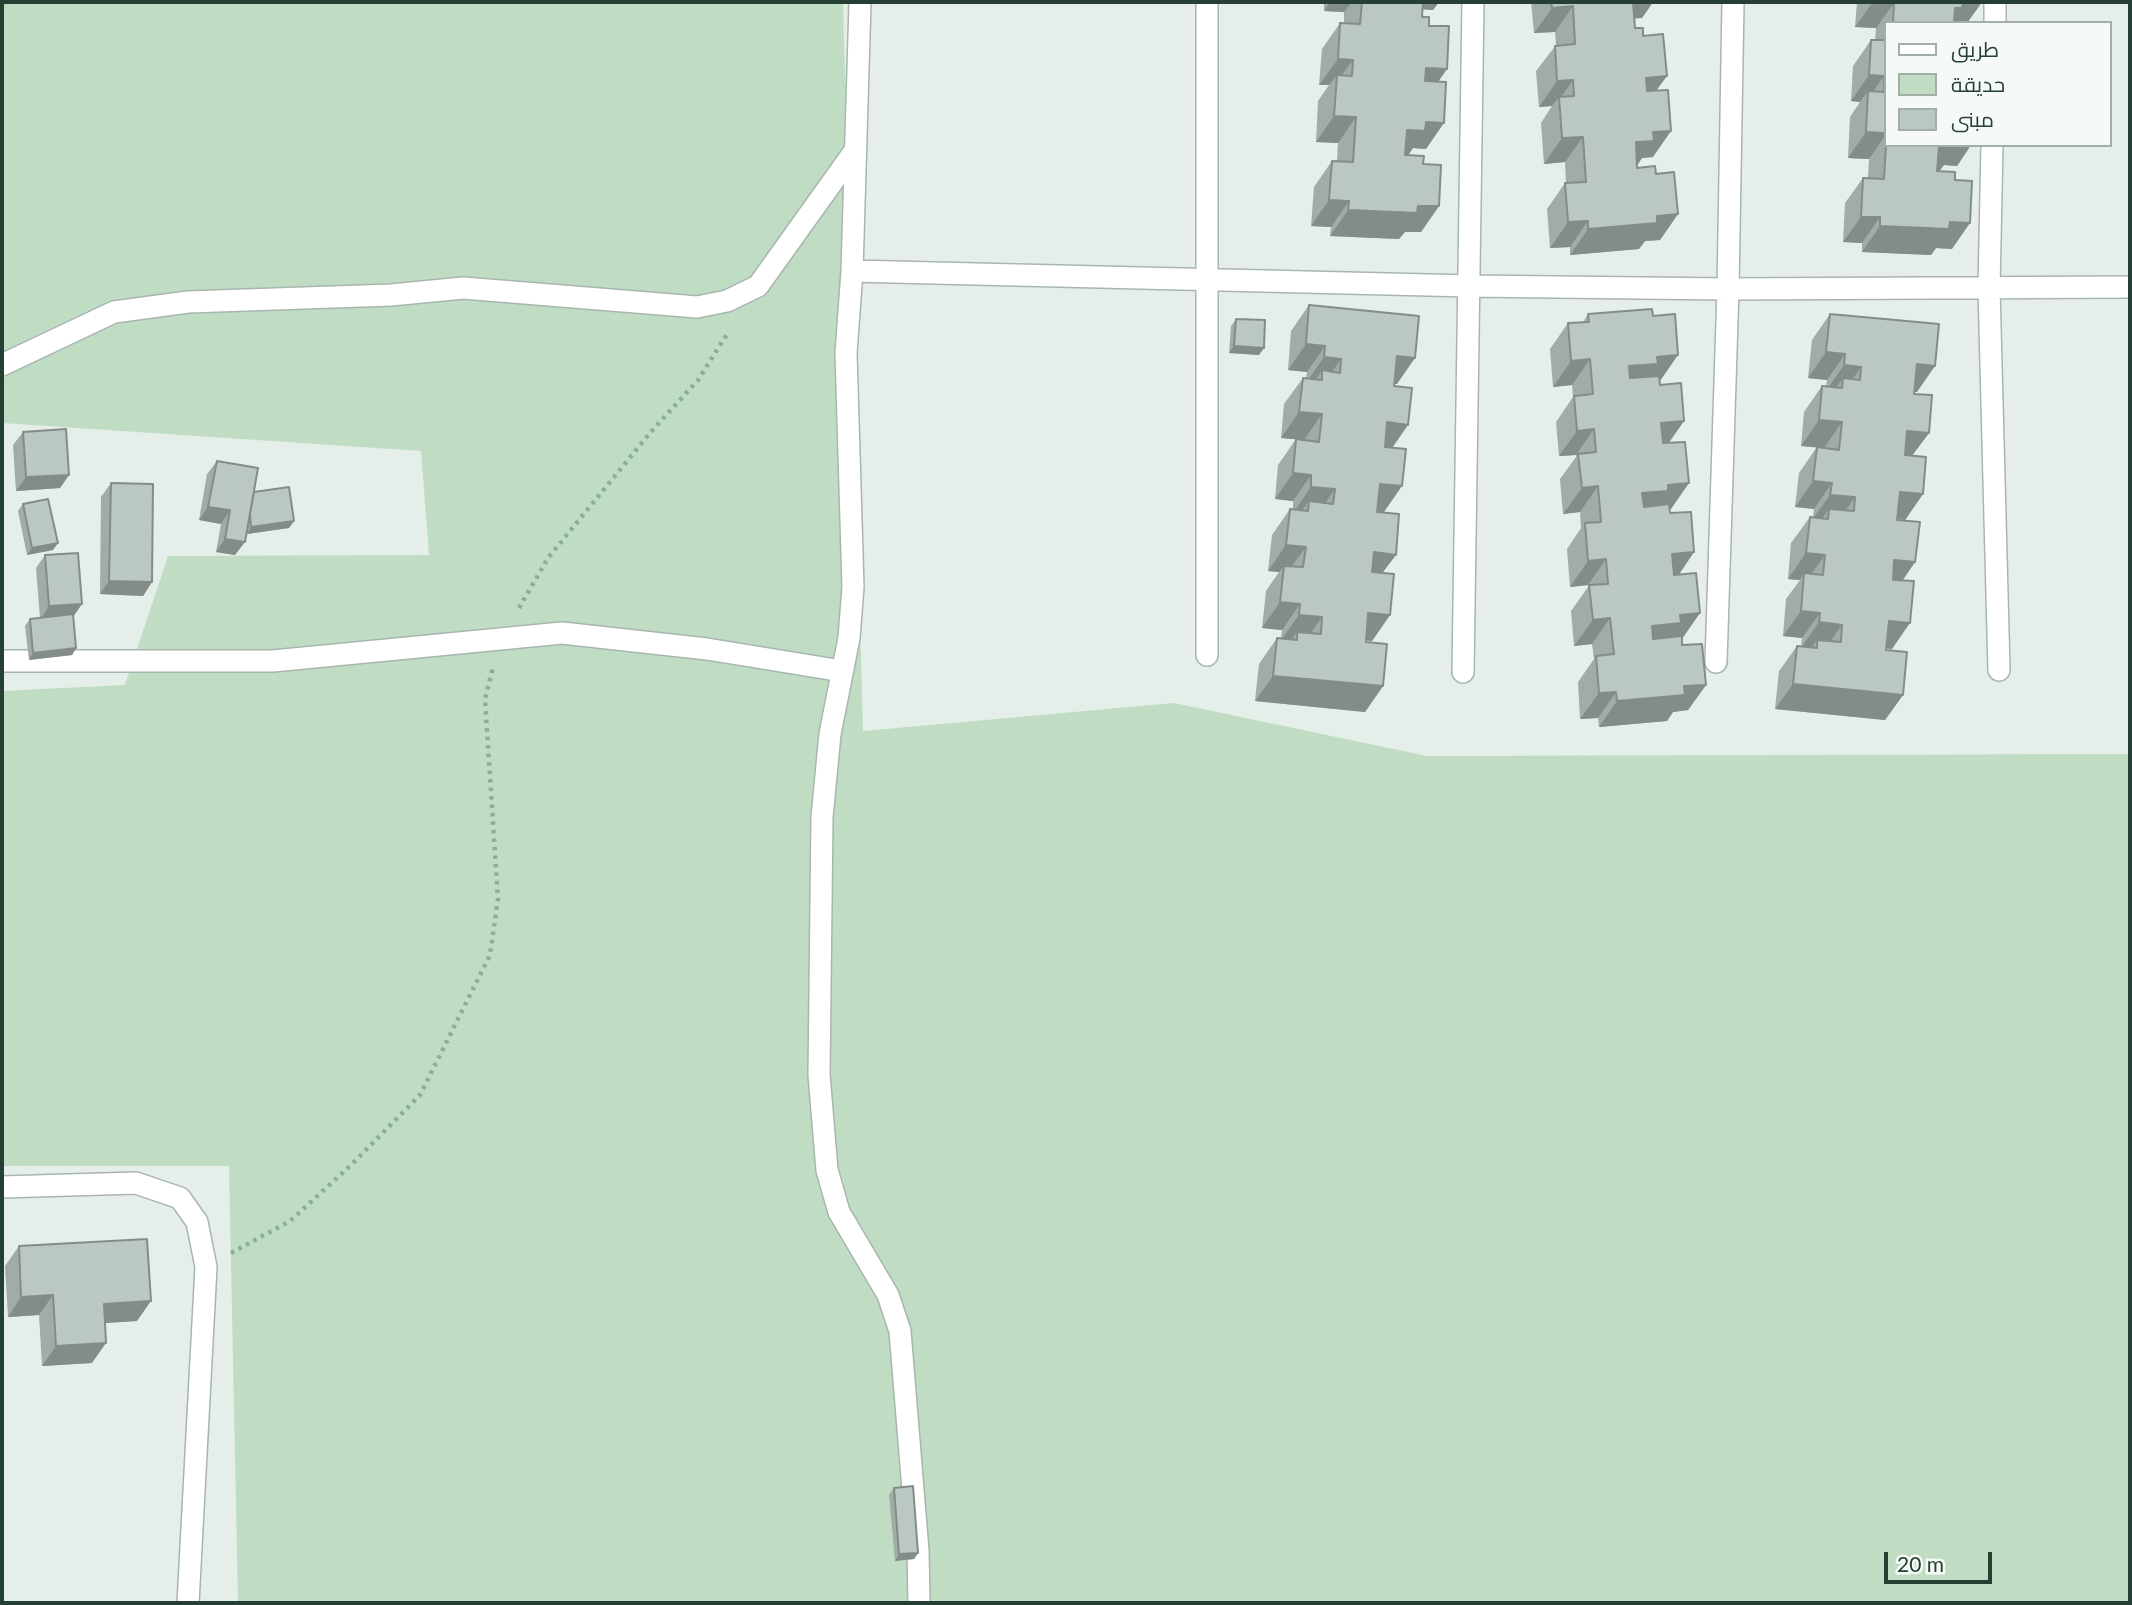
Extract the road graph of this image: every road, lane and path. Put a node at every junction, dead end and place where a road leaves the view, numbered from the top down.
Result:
1 (860, 2) edge
2 (1207, 2) edge
3 (1473, 2) edge
4 (1733, 2) edge
5 (1995, 2) edge
6 (1995, 21) edge
7 (1992, 147) edge
8 (856, 149) junction
9 (852, 271) junction
10 (1209, 280) junction
11 (758, 286) junction
12 (1470, 286) junction
13 (2130, 287) edge
14 (1989, 288) junction
15 (1728, 289) junction
16 (2, 365) edge
17 (501, 639) junction
18 (1207, 655) dead end
19 (2, 661) edge
20 (1716, 662) dead end
21 (1999, 670) dead end
22 (842, 671) junction
23 (1463, 672) dead end
24 (2, 1186) edge
25 (206, 1267) junction
26 (188, 1603) edge
27 (919, 1603) edge

1 - 8 street
2 - 10 street
3 - 12 street
4 - 15 street
5 - 6 street
7 - 14 street
8 - 9 street
8 - 11 street
9 - 10 street
9 - 22 street
10 - 12 street
10 - 18 street
11 - 16 street
11 - 17 path
12 - 15 street
12 - 23 street
13 - 14 street
14 - 15 street
14 - 21 street
15 - 20 street
17 - 19 street
17 - 22 street
17 - 25 path
22 - 27 street
24 - 25 street
25 - 26 street

